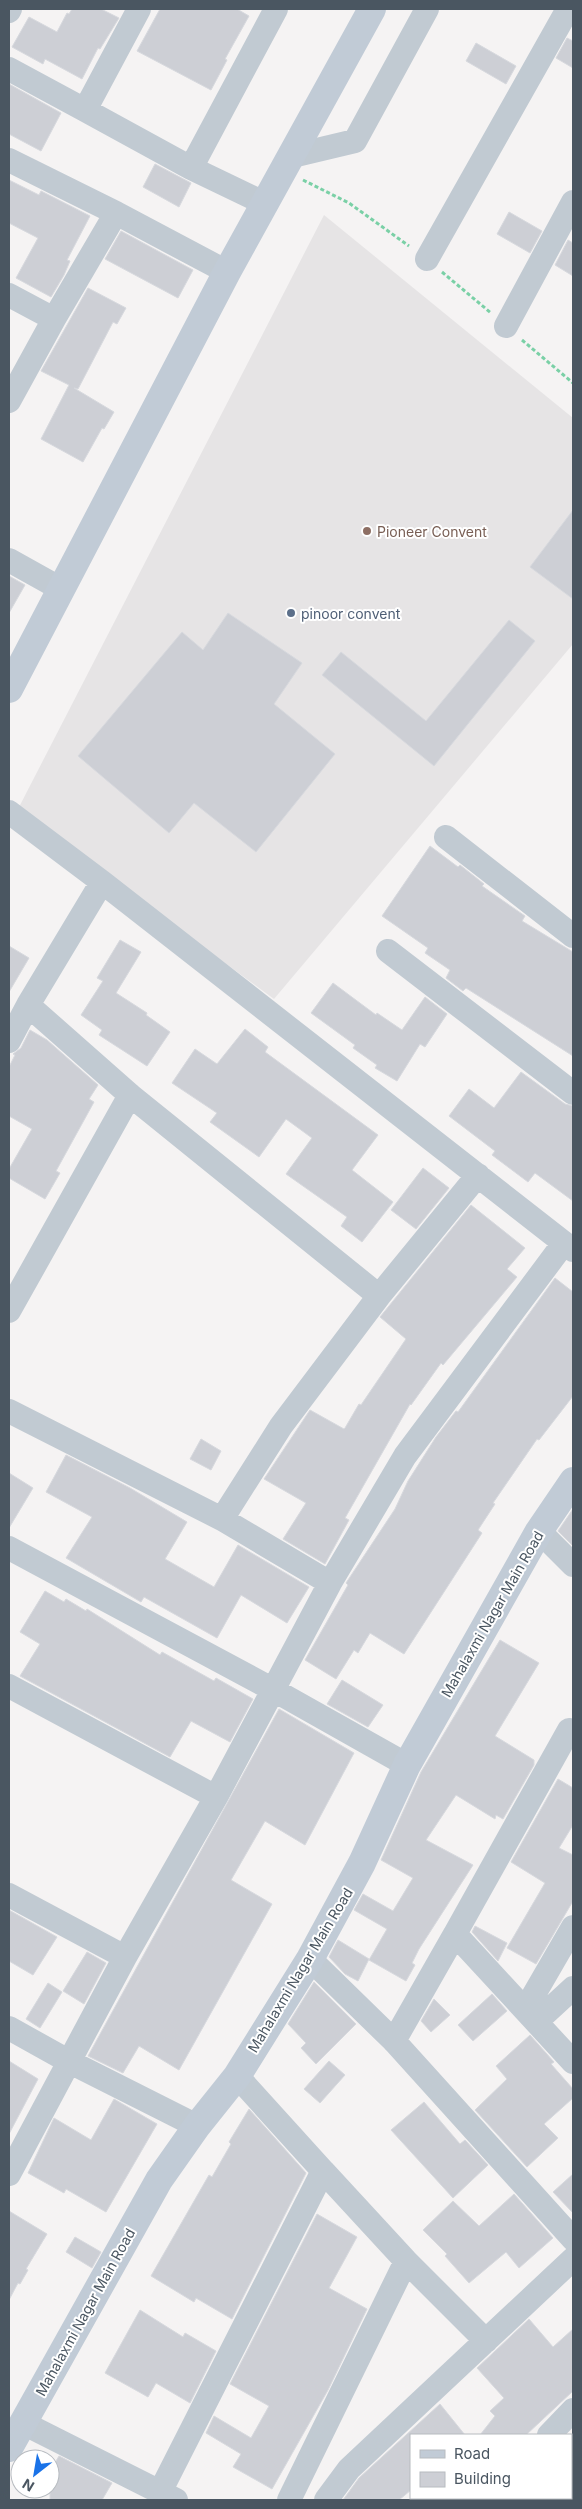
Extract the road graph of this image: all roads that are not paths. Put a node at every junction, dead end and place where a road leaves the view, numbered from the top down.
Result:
1 (139, 9) edge
2 (276, 9) edge
3 (372, 9) edge
4 (427, 9) edge
5 (568, 9) edge
6 (9, 69) edge
7 (85, 110) junction
8 (9, 160) edge
9 (287, 165) junction
10 (191, 168) junction
11 (573, 202) edge
12 (266, 204) junction
13 (116, 214) junction
14 (427, 260) road end
15 (226, 272) junction
16 (9, 295) edge
17 (54, 319) junction
18 (506, 326) dead end
19 (9, 401) edge
20 (9, 560) edge
21 (61, 589) junction
22 (9, 689) edge
23 (9, 812) edge
24 (446, 836) dead end
25 (102, 882) junction
26 (573, 936) edge
27 (388, 951) dead end
28 (28, 1005) junction
29 (9, 1041) edge
30 (573, 1093) edge
31 (130, 1095) junction
32 (478, 1175) junction
33 (569, 1246) edge
34 (379, 1296) junction
35 (9, 1311) edge
36 (9, 1411) edge
37 (573, 1481) edge
38 (222, 1519) junction
39 (539, 1531) junction
40 (9, 1548) edge
41 (573, 1565) edge
42 (330, 1583) junction
43 (9, 1686) edge
44 (272, 1689) junction
45 (572, 1729) edge
46 (407, 1765) junction
47 (216, 1797) junction
48 (9, 1895) edge
49 (573, 1927) edge
50 (455, 1934) junction
51 (125, 1958) junction
52 (310, 1959) junction
53 (573, 1988) edge
54 (530, 2016) junction
55 (9, 2028) edge
56 (394, 2040) junction
57 (70, 2062) junction
58 (573, 2062) edge
59 (237, 2076) junction
60 (197, 2126) junction
61 (323, 2171) junction
62 (9, 2174) edge
63 (573, 2239) edge
64 (573, 2259) edge
65 (406, 2261) junction
66 (486, 2341) junction
67 (573, 2410) edge
68 (23, 2424) junction
69 (550, 2434) edge
70 (9, 2448) edge
71 (168, 2496) edge
72 (289, 2500) edge
73 (326, 2500) edge

1 - 7 street
2 - 10 street
3 - 9 street
4 - 9 street
5 - 14 street
6 - 7 street
7 - 10 street
8 - 13 street
9 - 12 street
10 - 12 street
11 - 18 street
12 - 15 street
13 - 15 street
13 - 17 street
15 - 21 street
16 - 17 street
17 - 19 street
20 - 21 street
21 - 22 street
23 - 25 street
24 - 26 street
25 - 28 street
25 - 32 street
27 - 30 street
28 - 29 street
28 - 31 street
31 - 34 street
31 - 35 street
32 - 33 street
32 - 34 street
33 - 42 street
34 - 38 street
36 - 38 street
37 - 39 street, Mahalaxmi Nagar Main Road
38 - 42 street
39 - 41 street
39 - 46 street, Mahalaxmi Nagar Main Road
40 - 44 street
42 - 44 street
43 - 47 street
44 - 46 street
44 - 47 street
45 - 50 street
46 - 52 street, Mahalaxmi Nagar Main Road
47 - 51 street
48 - 51 street
49 - 54 street
50 - 54 street
50 - 56 street
51 - 57 street
52 - 56 street
52 - 59 street, Mahalaxmi Nagar Main Road
53 - 54 street
54 - 58 street
55 - 57 street
56 - 63 street
57 - 60 street
57 - 62 street
59 - 60 street, Mahalaxmi Nagar Main Road
59 - 61 street
60 - 68 street, Mahalaxmi Nagar Main Road
61 - 65 street
61 - 71 street
64 - 66 street
65 - 66 street
65 - 72 street
66 - 73 street
67 - 69 street
68 - 70 street, Mahalaxmi Nagar Main Road
68 - 71 street

